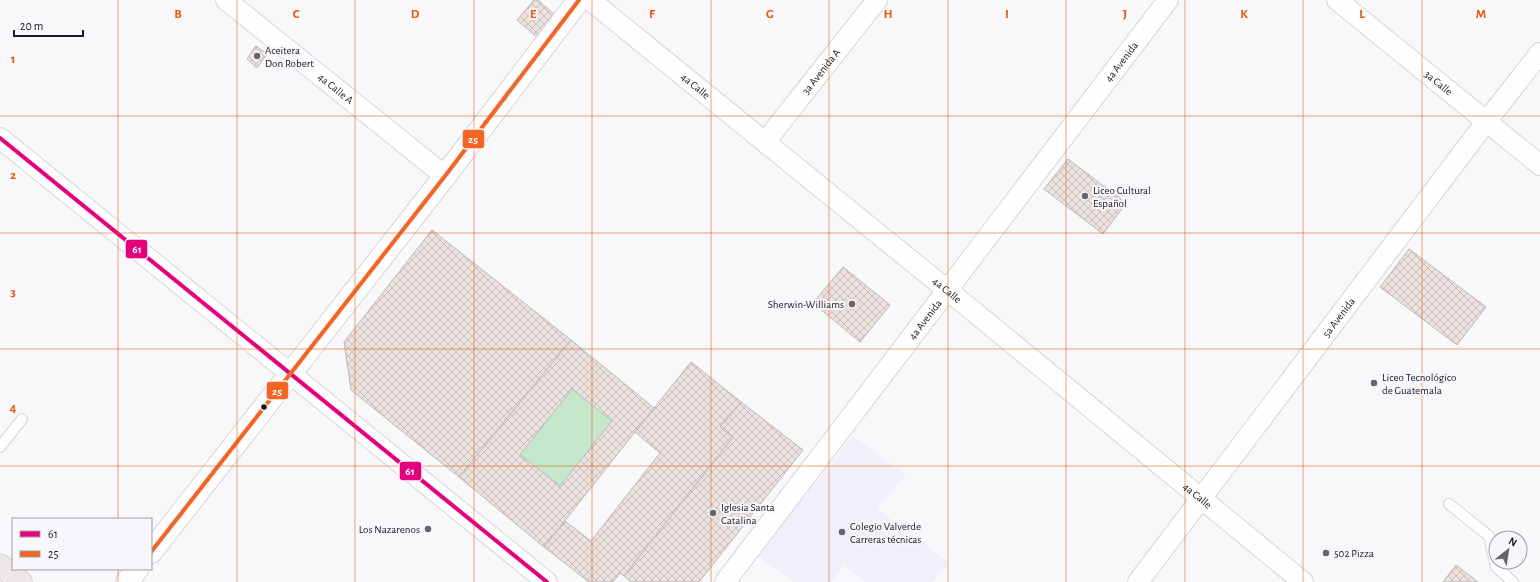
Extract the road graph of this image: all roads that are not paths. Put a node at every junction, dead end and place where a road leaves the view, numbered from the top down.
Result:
1 (226, 0) edge
2 (579, 0) edge
3 (590, 0) edge
4 (877, 0) edge
5 (1168, 0) edge
6 (1337, 0) edge
7 (1540, 53) edge
8 (1486, 122) junction
9 (0, 138) edge
10 (765, 142) junction
11 (1540, 165) edge
12 (445, 176) junction
13 (946, 289) junction
14 (289, 374) junction
15 (22, 419) dead end
16 (0, 447) edge
17 (1201, 498) junction
18 (1449, 504) dead end
19 (152, 551) edge
20 (0, 565) edge
21 (137, 570) edge
22 (21, 582) edge
23 (127, 582) edge
24 (547, 582) edge
25 (725, 582) edge
26 (1138, 582) edge
27 (1303, 582) edge
28 (1513, 582) edge

1 - 12 street, 4a Calle A
2 - 12 street
3 - 10 street, 4a Calle
4 - 10 street, 3a Avenida A
5 - 13 street, 4a Avenida
6 - 8 street, 3a Calle
7 - 8 street, 5a Avenida
8 - 11 street, 3a Calle
8 - 17 street, 5a Avenida
9 - 14 street
10 - 13 street, 4a Calle
12 - 14 street
13 - 17 street, 4a Calle
13 - 25 street, 4a Avenida
14 - 19 street
14 - 24 street
15 - 16 lane
17 - 26 street, 5a Avenida
17 - 27 street, 4a Calle
18 - 28 lane
20 - 22 main road
21 - 23 street

